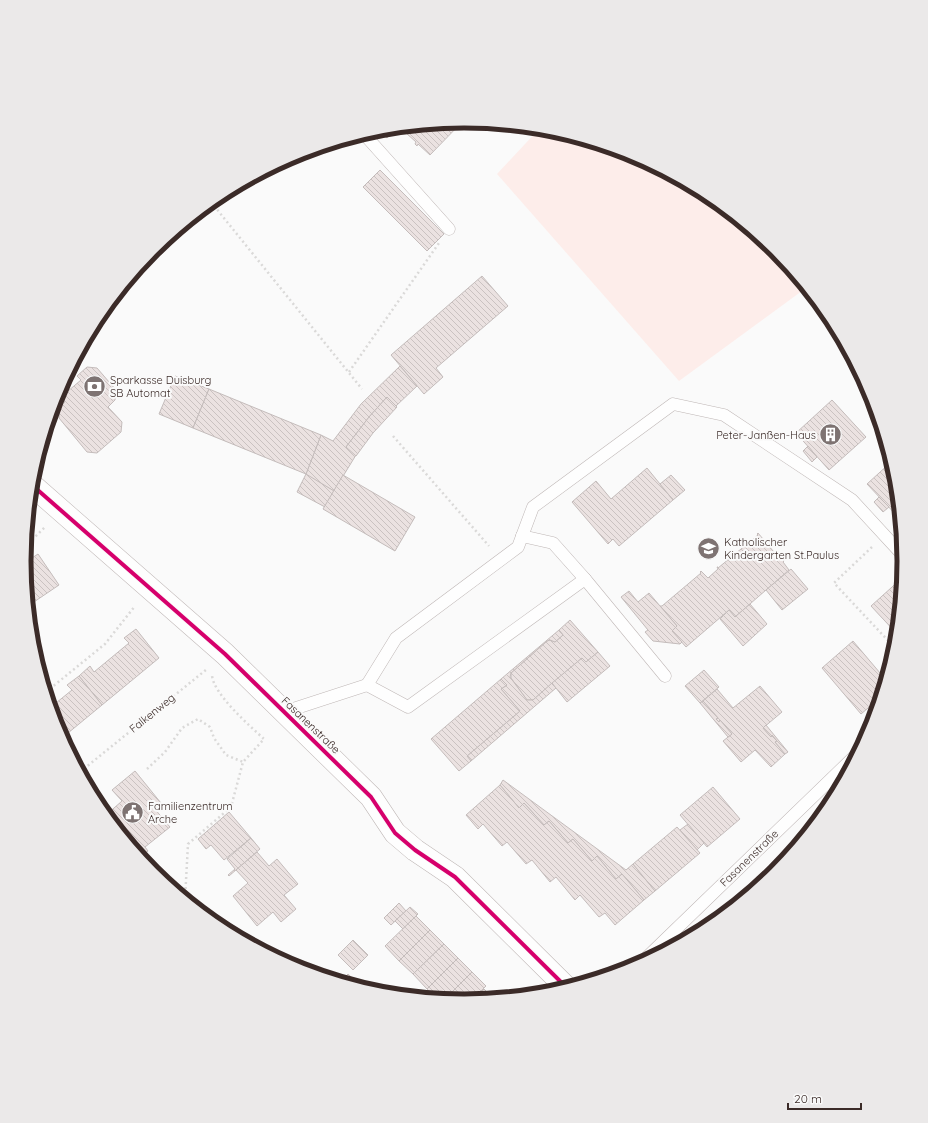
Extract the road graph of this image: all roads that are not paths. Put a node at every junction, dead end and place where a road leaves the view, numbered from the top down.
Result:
1 (369, 139) edge
2 (449, 229) road end
3 (37, 490) edge
4 (522, 536) junction
5 (897, 548) edge
6 (584, 579) junction
7 (665, 676) dead end
8 (367, 685) junction
9 (284, 712) junction
10 (847, 763) edge
11 (653, 951) edge
12 (562, 983) edge

1 - 2 lane
3 - 9 street, Fasanenstraße
4 - 5 lane
4 - 6 lane
4 - 8 lane
6 - 7 lane
6 - 8 lane
8 - 9 lane
9 - 12 street, Fasanenstraße
10 - 11 lane, Fasanenstraße

